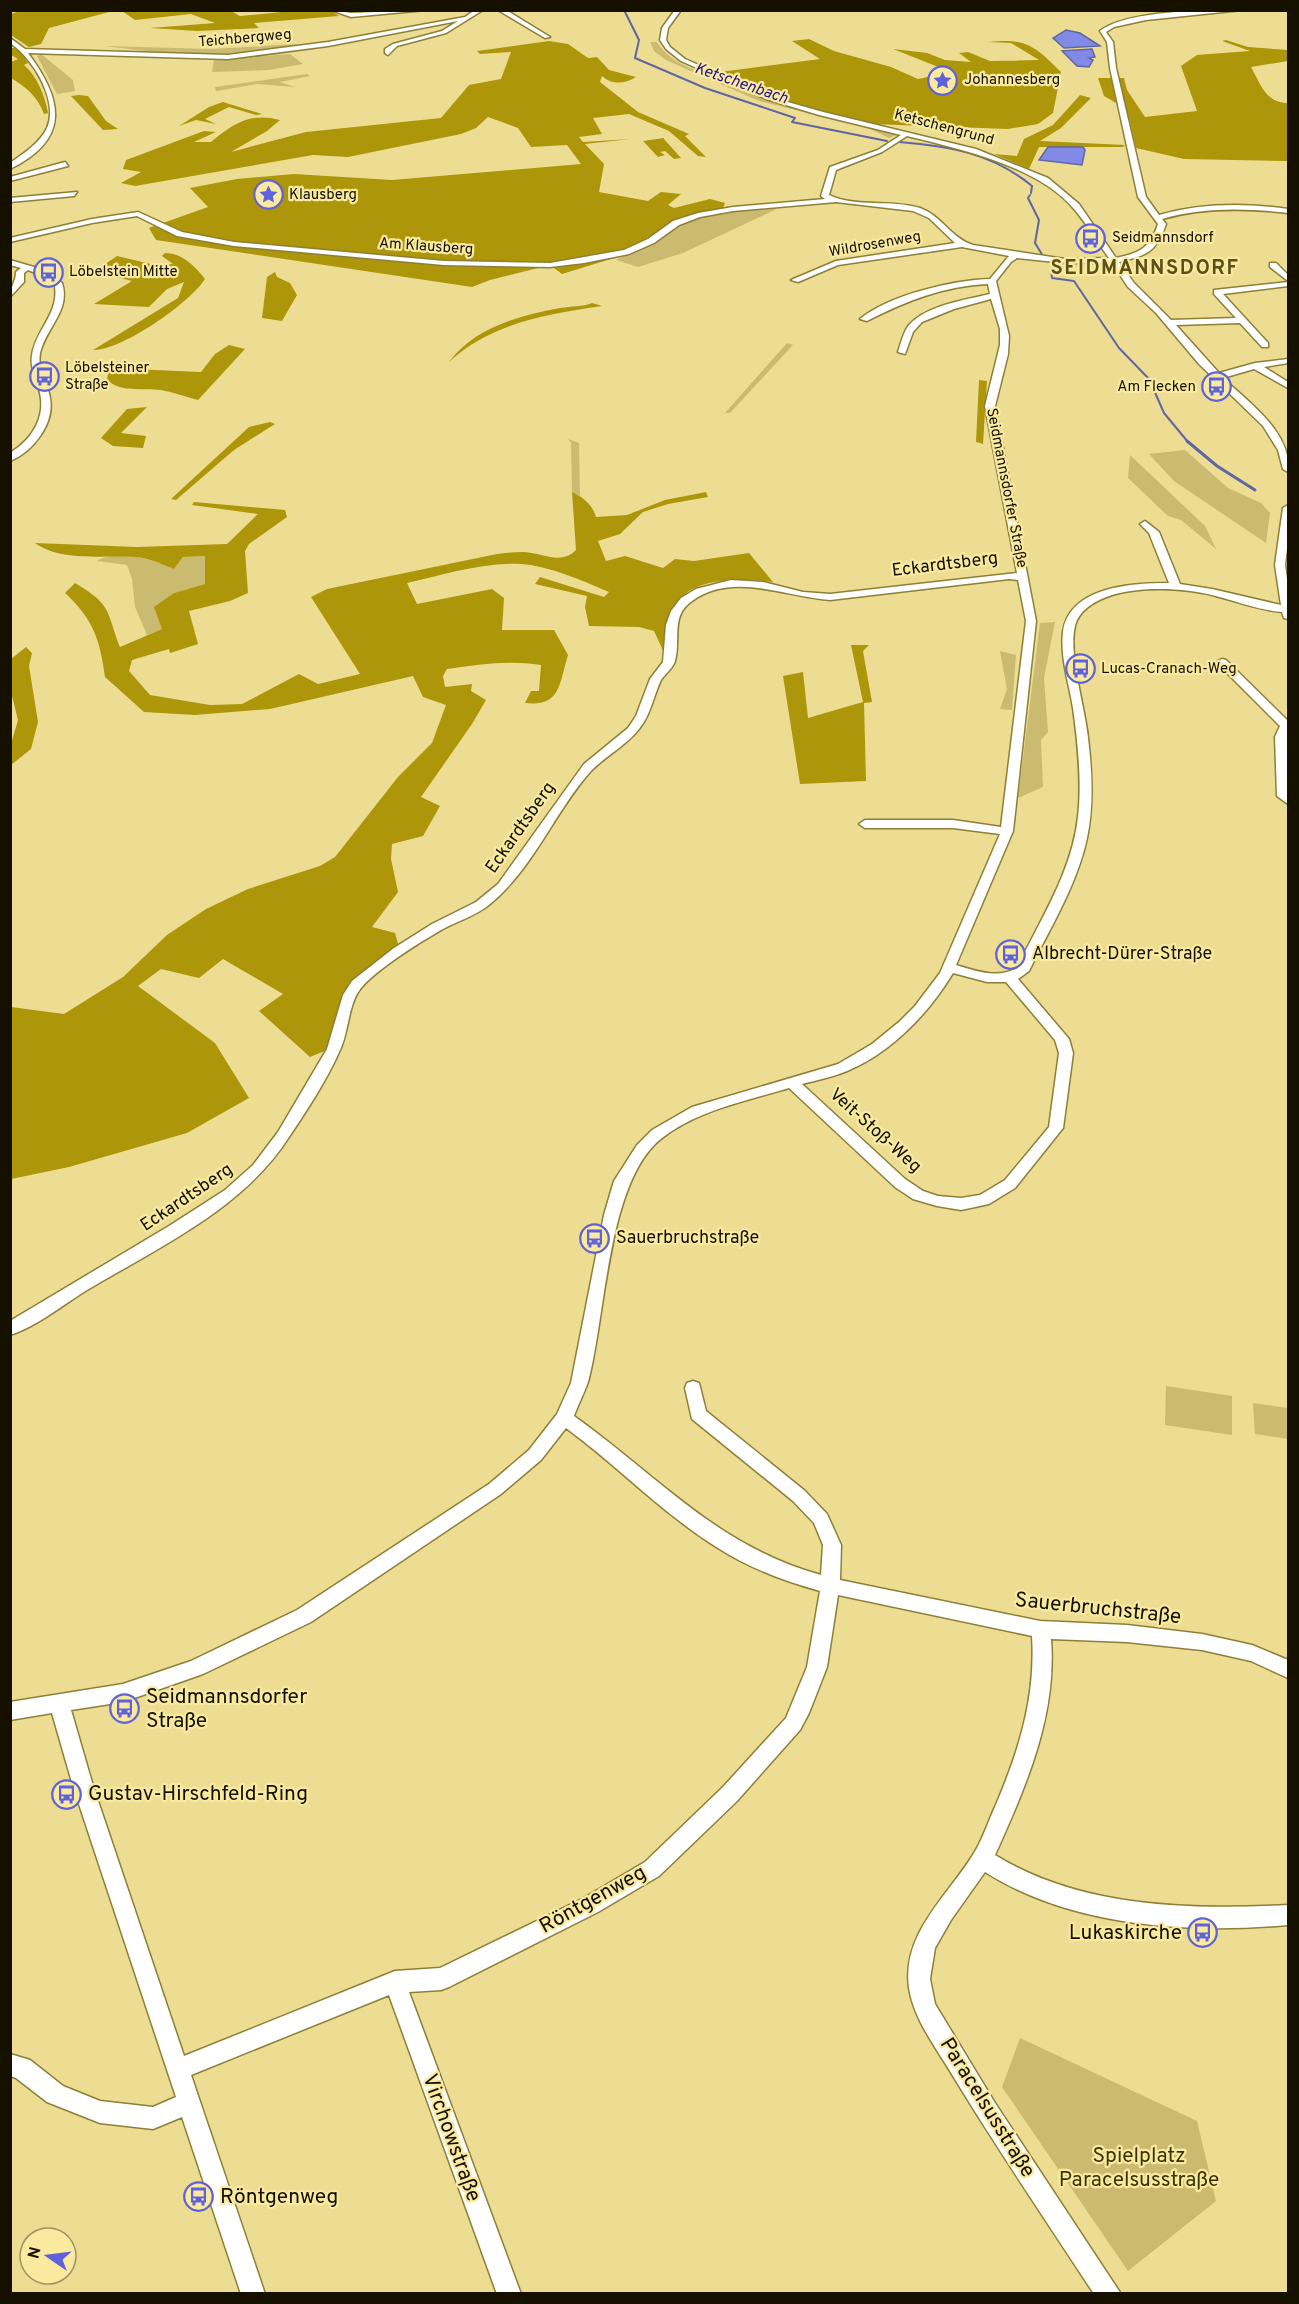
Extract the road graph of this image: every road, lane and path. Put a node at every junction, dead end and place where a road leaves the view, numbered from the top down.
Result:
1 (334, 10) edge
2 (423, 10) edge
3 (480, 10) edge
4 (501, 10) edge
5 (678, 10) edge
6 (1239, 10) edge
7 (446, 14) dead end
8 (466, 18) junction
9 (547, 37) dead end
10 (10, 40) edge
11 (25, 51) junction
12 (388, 53) dead end
13 (908, 133) junction
14 (65, 165) dead end
15 (10, 167) edge
16 (10, 179) edge
17 (74, 194) dead end
18 (10, 200) edge
19 (837, 200) junction
20 (1288, 211) edge
21 (1158, 217) junction
22 (10, 240) edge
23 (963, 244) junction
24 (1014, 257) junction
25 (1114, 261) junction
26 (10, 262) edge
27 (1273, 265) dead end
28 (28, 267) junction
29 (1288, 279) edge
30 (795, 280) dead end
31 (992, 280) junction
32 (1288, 284) edge
33 (10, 296) edge
34 (994, 296) junction
35 (864, 319) dead end
36 (1243, 320) junction
37 (1170, 323) junction
38 (1265, 345) dead end
39 (902, 352) dead end
40 (1288, 361) edge
41 (1255, 366) junction
42 (1216, 376) junction
43 (1288, 385) edge
44 (10, 458) edge
45 (1288, 469) edge
46 (1288, 508) edge
47 (1145, 524) dead end
48 (1023, 577) junction
49 (1176, 587) junction
50 (1288, 613) edge
51 (1222, 662) dead end
52 (1287, 725) edge
53 (1288, 800) edge
54 (865, 824) dead end
55 (1007, 831) junction
56 (951, 968) junction
57 (1010, 978) junction
58 (794, 1084) junction
59 (10, 1329) edge
60 (693, 1388) dead end
61 (564, 1418) junction
62 (830, 1586) junction
63 (1041, 1630) junction
64 (1288, 1670) edge
65 (60, 1703) junction
66 (10, 1711) edge
67 (982, 1859) junction
68 (1288, 1915) edge
69 (394, 1982) junction
70 (10, 2065) edge
71 (179, 2069) junction
72 (189, 2103) junction
73 (253, 2294) edge
74 (509, 2294) edge
75 (1109, 2294) edge

1 - 2 street
3 - 8 street
4 - 9 street
5 - 13 street, Ketschengrund
6 - 21 street
7 - 8 street
8 - 11 street, Teichbergweg
8 - 12 street
10 - 11 street
11 - 15 street
13 - 19 street
13 - 25 street, Ketschengrund
14 - 16 street
17 - 18 street
19 - 22 street, Am Klausberg
19 - 23 street
20 - 21 street
21 - 25 street
23 - 24 street
23 - 30 street, Wildrosenweg
24 - 25 street
24 - 31 street
25 - 37 street, Ketschengrund
26 - 28 street
27 - 29 street
28 - 33 street
28 - 44 street
31 - 34 street, Seidmannsdorfer Straße
31 - 35 street
32 - 36 street
34 - 39 street
34 - 48 street, Seidmannsdorfer Straße
36 - 37 street
36 - 38 street
37 - 42 street, Ketschengrund
40 - 41 street
41 - 42 street
41 - 43 street
42 - 45 street, Ketschengrund
46 - 50 street
47 - 49 street
48 - 55 street, Seidmannsdorfer Straße
48 - 59 street, Eckardtsberg
49 - 50 street
49 - 57 street
51 - 52 street
52 - 53 street
54 - 55 street
55 - 56 street, Seidmannsdorfer Straße
56 - 57 street
56 - 58 street, Seidmannsdorfer Straße
57 - 58 street, Veit-Stoß-Weg
58 - 61 street, Seidmannsdorfer Straße
60 - 62 street
61 - 62 street, Sauerbruchstraße
61 - 65 street, Seidmannsdorfer Straße
62 - 63 street, Sauerbruchstraße
62 - 69 street, Röntgenweg
63 - 64 street, Sauerbruchstraße
63 - 67 street, Paracelsusstraße
65 - 66 street, Seidmannsdorfer Straße
65 - 71 street
67 - 68 street
67 - 75 street, Paracelsusstraße
69 - 71 street, Röntgenweg
69 - 74 street, Virchowstraße
70 - 72 street
71 - 72 street
72 - 73 street

